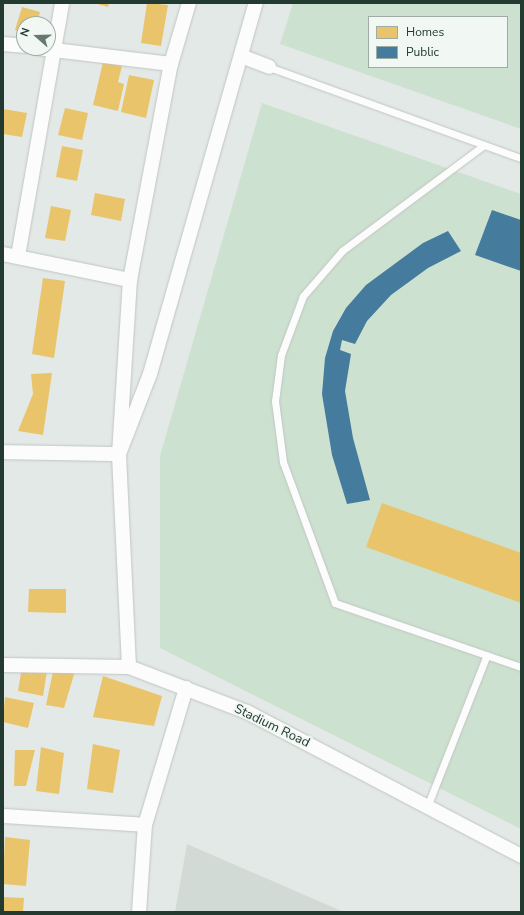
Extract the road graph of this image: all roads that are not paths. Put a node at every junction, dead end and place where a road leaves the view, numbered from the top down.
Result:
1 (62, 3) edge
2 (189, 3) edge
3 (256, 3) edge
4 (56, 34) edge
5 (3, 44) edge
6 (16, 45) edge
7 (56, 50) edge
8 (52, 56) edge
9 (241, 56) junction
10 (171, 64) junction
11 (270, 67) joint
12 (484, 144) junction
13 (521, 158) edge
14 (3, 254) edge
15 (18, 256) junction
16 (130, 280) junction
17 (3, 452) edge
18 (119, 454) junction
19 (487, 655) junction
20 (3, 665) edge
21 (129, 667) junction
22 (521, 667) edge
23 (186, 688) junction
24 (427, 807) junction
25 (3, 816) edge
26 (145, 825) junction
27 (521, 856) edge
28 (139, 912) edge

1 - 4 street
2 - 10 street
3 - 9 street
5 - 6 street
7 - 10 street
8 - 15 street
9 - 11 street
9 - 18 street
10 - 16 street
11 - 12 lane
12 - 13 lane
12 - 19 lane
14 - 15 street
15 - 16 street
16 - 18 street
17 - 18 street
18 - 21 street
19 - 22 lane
19 - 24 lane
20 - 21 street, Stadium Road
21 - 23 street, Stadium Road
23 - 24 street, Stadium Road
23 - 26 street
24 - 27 street, Stadium Road
25 - 26 street
26 - 28 street

